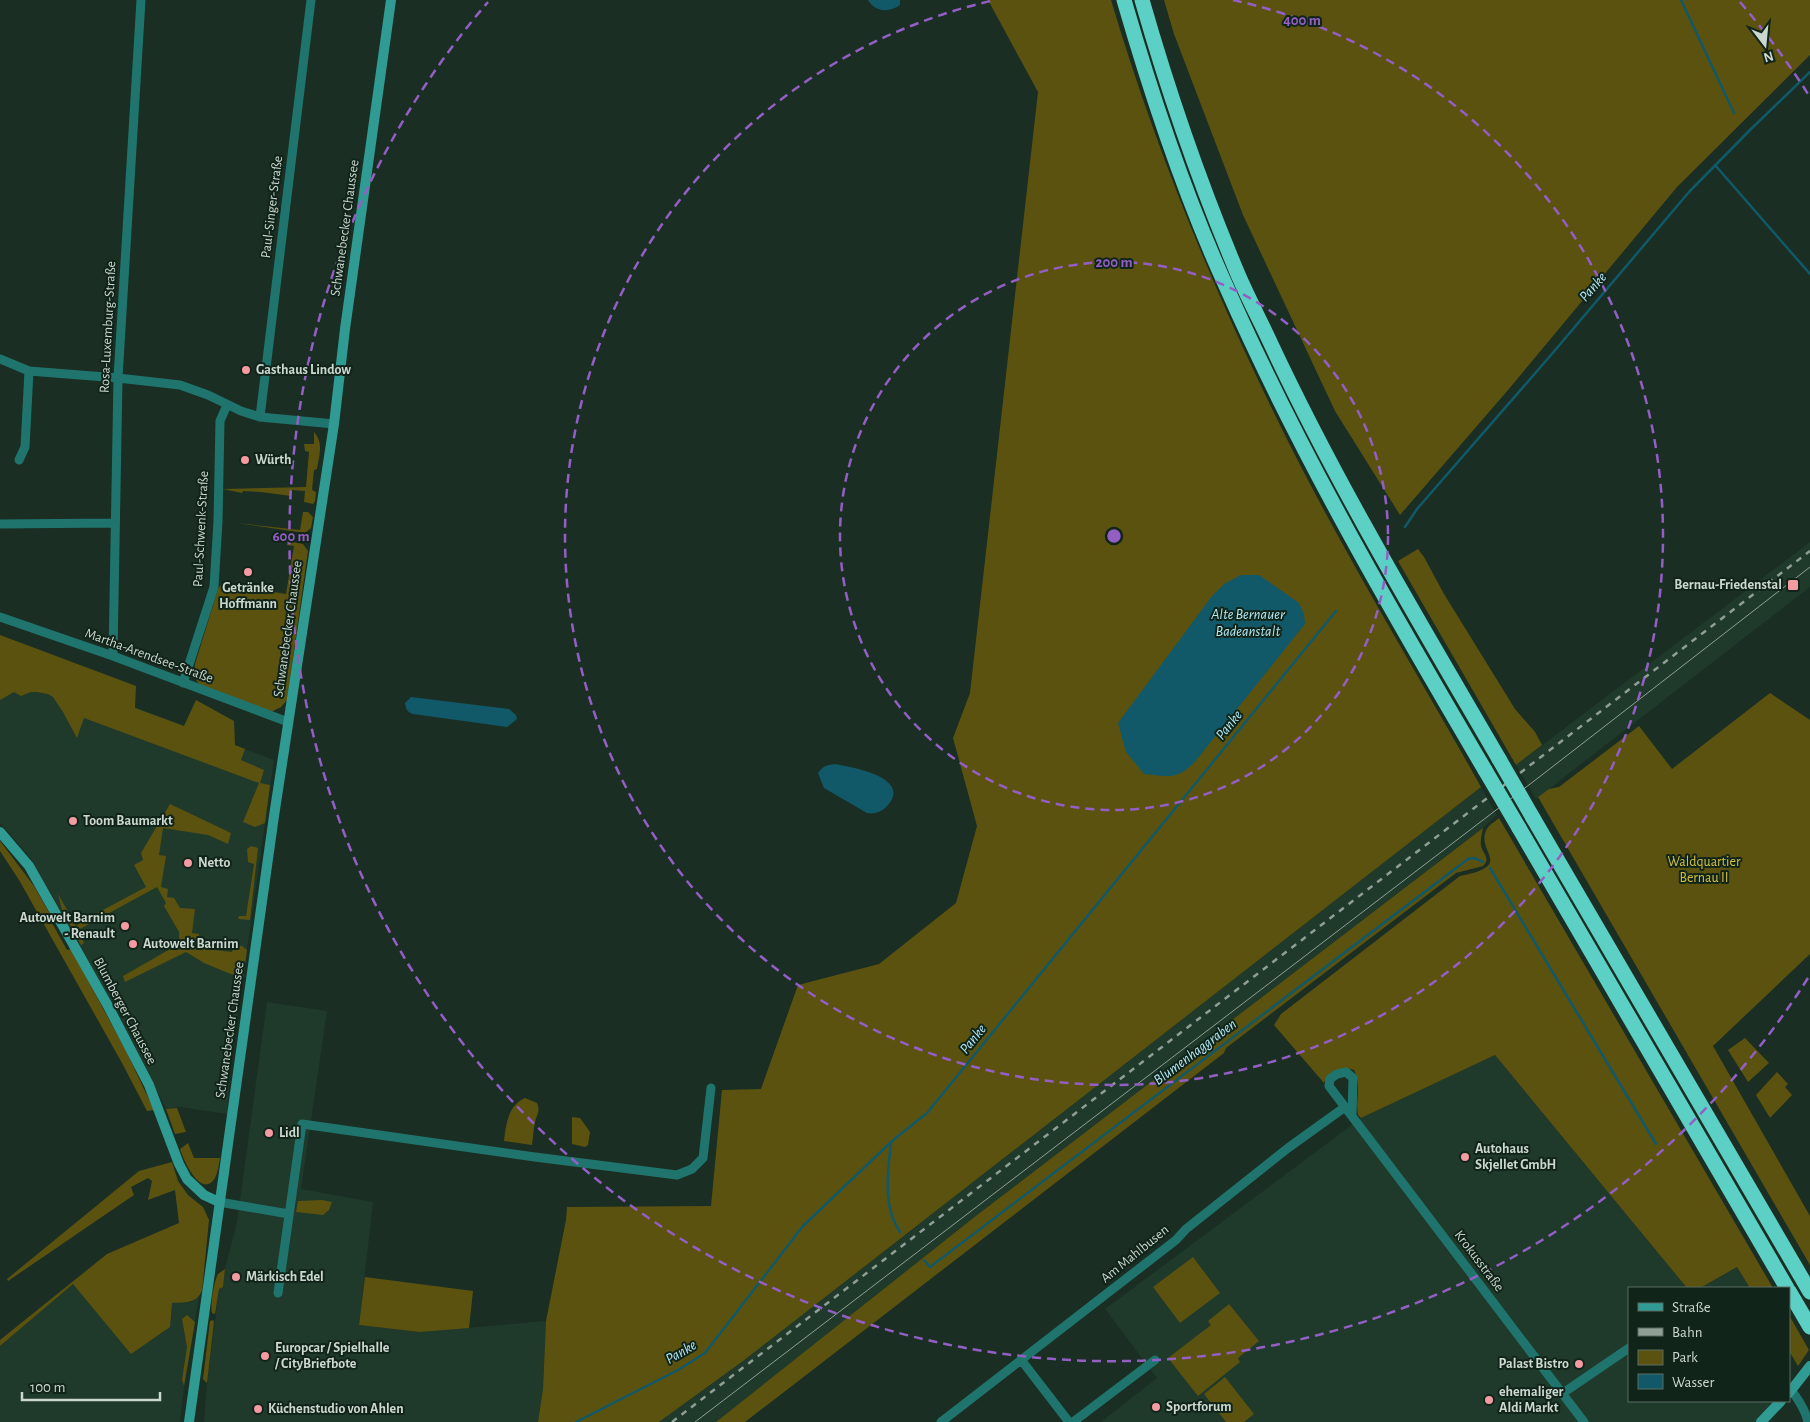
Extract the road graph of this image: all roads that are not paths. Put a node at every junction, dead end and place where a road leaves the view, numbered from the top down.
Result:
1 (141, 0) edge
2 (311, 0) edge
3 (391, 0) edge
4 (1124, 0) edge
5 (1142, 0) edge
6 (0, 359) edge
7 (29, 371) junction
8 (118, 378) junction
9 (227, 404) junction
10 (260, 417) junction
11 (334, 424) junction
12 (18, 460) dead end
13 (115, 523) junction
14 (0, 524) edge
15 (0, 617) edge
16 (113, 656) junction
17 (183, 683) junction
18 (288, 722) junction
19 (0, 832) edge
20 (711, 1088) dead end
21 (1345, 1107) junction
22 (1352, 1116) junction
23 (220, 1202) junction
24 (289, 1214) junction
25 (1787, 1287) edge
26 (1790, 1292) edge
27 (1810, 1292) edge
28 (278, 1293) dead end
29 (1810, 1327) edge
30 (1628, 1349) edge
31 (1022, 1360) junction
32 (1155, 1360) dead end
33 (1810, 1366) edge
34 (1790, 1392) edge
35 (1563, 1393) junction
36 (1780, 1402) edge
37 (189, 1422) edge
38 (941, 1422) edge
39 (1071, 1422) edge
40 (1584, 1422) edge
41 (1761, 1422) edge
42 (1808, 1422) edge

1 - 8 street, Rosa-Luxemburg-Straße
2 - 10 street, Paul-Singer-Straße
3 - 11 main road, Schwanebecker Chaussee
4 - 25 highway, bridge
5 - 27 highway, bridge
6 - 7 street
7 - 8 street
7 - 12 street
8 - 9 street
8 - 13 street, Rosa-Luxemburg-Straße
9 - 10 street
9 - 17 street, Paul-Schwenk-Straße
10 - 11 street
11 - 18 main road, Schwanebecker Chaussee
13 - 14 street
13 - 16 street, Rosa-Luxemburg-Straße
15 - 16 street, Martha-Arendsee-Straße
16 - 17 street, Martha-Arendsee-Straße
17 - 18 street, Martha-Arendsee-Straße
18 - 23 main road, Schwanebecker Chaussee
19 - 23 main road, Blumberger Chaussee
20 - 24 street
21 - 22 street, Krokusstraße
21 - 22 street, Krokusstraße
21 - 31 street, Am Mahlbusen
22 - 35 street, Krokusstraße
23 - 24 street
23 - 37 main road, Schwanebecker Chaussee
24 - 28 street
26 - 29 highway
30 - 35 street
31 - 38 street, Am Mahlbusen
31 - 39 street
32 - 39 street
33 - 34 main road
34 - 42 street
35 - 40 street, Krokusstraße
36 - 41 main road

